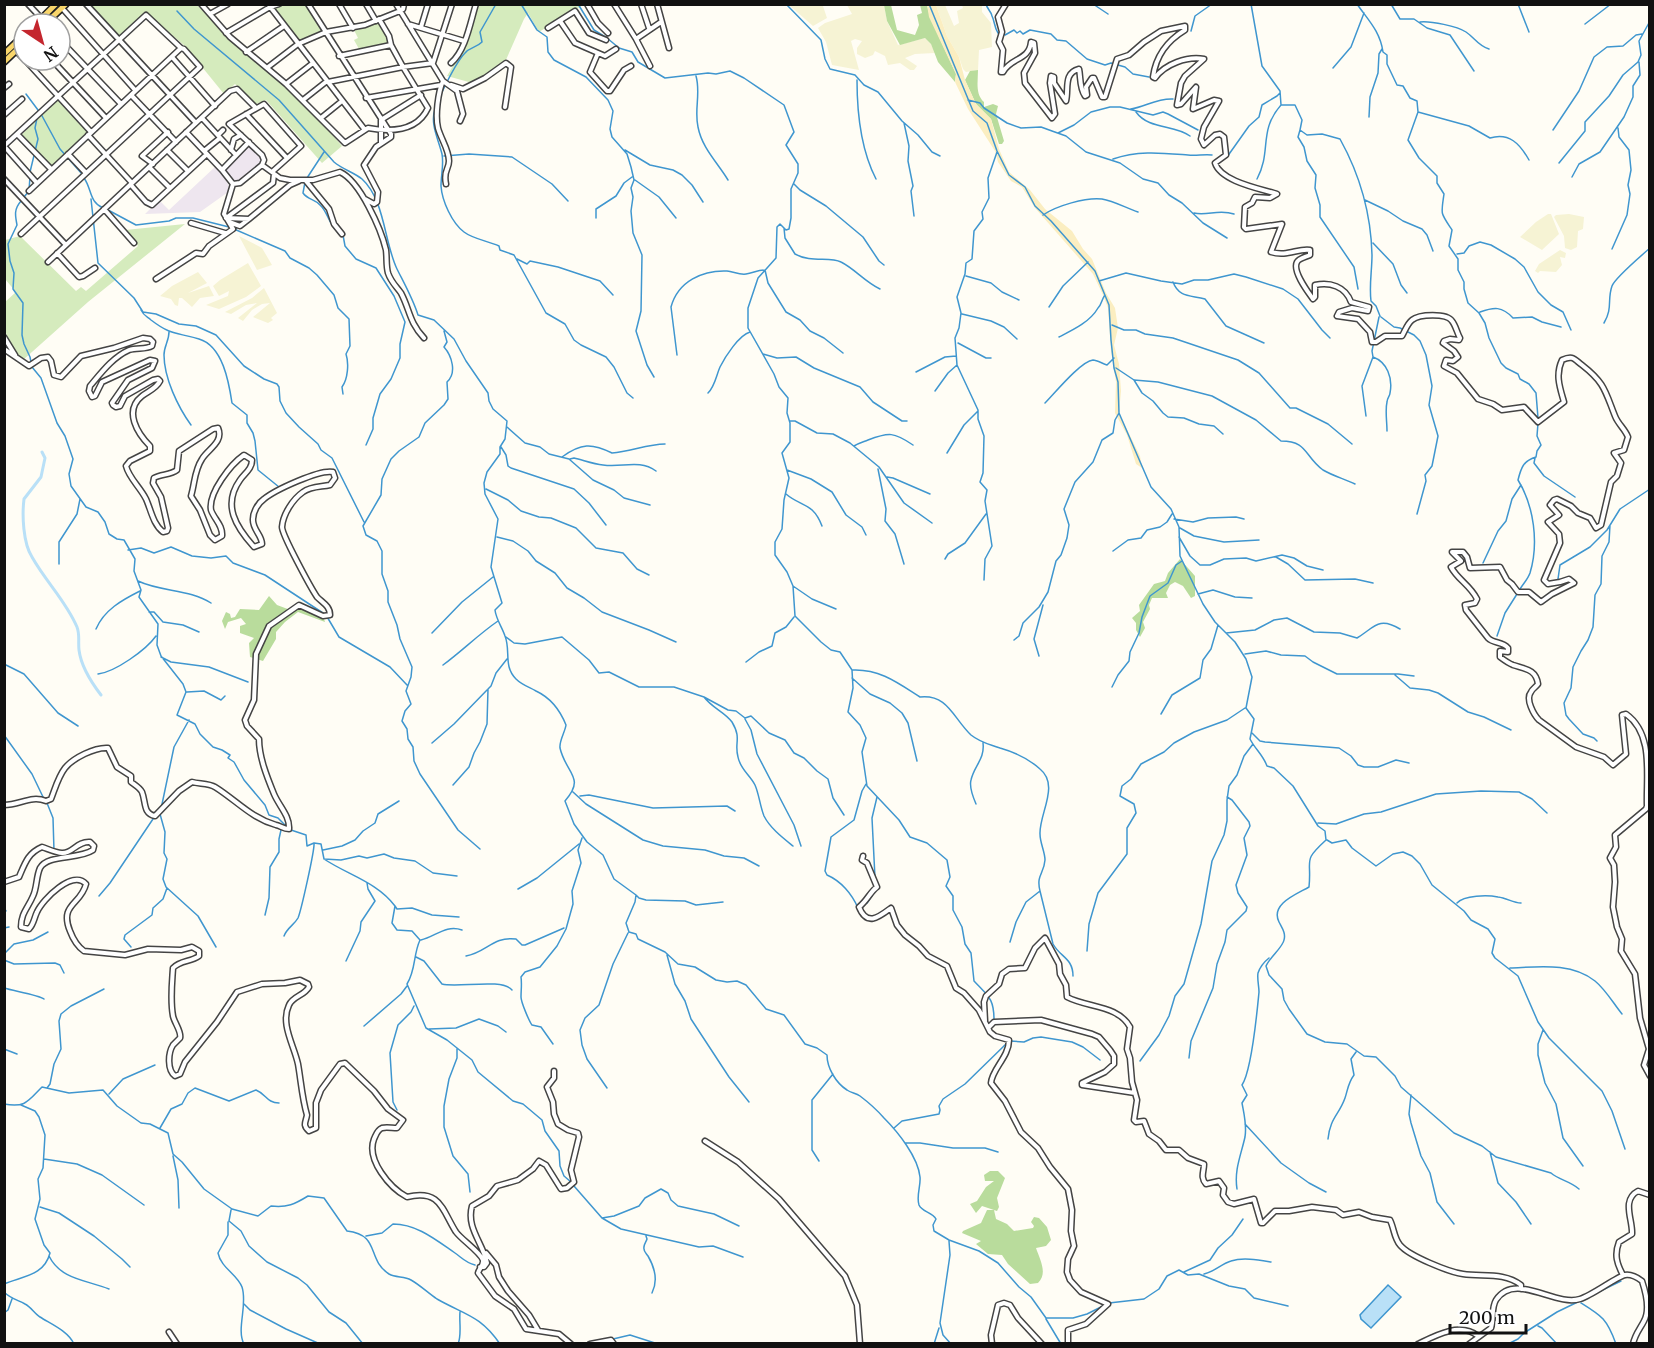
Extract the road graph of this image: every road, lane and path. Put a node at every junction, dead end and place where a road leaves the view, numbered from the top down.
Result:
1 (86, 4) edge
2 (201, 4) edge
3 (228, 4) edge
4 (279, 4) edge
5 (308, 4) edge
6 (339, 4) edge
7 (366, 4) edge
8 (396, 4) edge
9 (404, 4) edge
10 (428, 4) edge
11 (452, 4) edge
12 (476, 4) edge
13 (587, 4) edge
14 (614, 4) edge
15 (640, 4) edge
16 (657, 4) edge
17 (1006, 4) edge
18 (61, 6) edge
19 (269, 6) edge
20 (400, 11) junction
21 (210, 14) junction
22 (377, 20) junction
23 (560, 21) junction
24 (661, 22) junction
25 (408, 24) junction
26 (284, 26) junction
27 (421, 27) junction
28 (353, 28) junction
29 (548, 28) dead end
30 (649, 28) junction
31 (326, 32) junction
32 (226, 33) junction
33 (608, 33) dead end
34 (443, 34) junction
35 (636, 39) junction
36 (119, 40) junction
37 (606, 40) dead end
38 (464, 41) junction
39 (298, 44) junction
40 (391, 45) junction
41 (181, 48) junction
42 (669, 48) dead end
43 (616, 49) dead end
44 (246, 52) junction
45 (72, 53) edge
46 (598, 53) junction
47 (103, 55) junction
48 (339, 56) junction
49 (172, 57) junction
50 (313, 63) junction
51 (433, 63) junction
52 (451, 63) dead end
53 (631, 66) dead end
54 (650, 66) dead end
55 (268, 67) junction
56 (403, 67) junction
57 (88, 70) junction
58 (35, 72) edge
59 (63, 72) edge
60 (151, 76) junction
61 (352, 76) junction
62 (190, 77) junction
63 (328, 82) junction
64 (73, 83) junction
65 (443, 83) junction
66 (9, 84) dead end
67 (286, 84) junction
68 (452, 85) junction
69 (4, 88) edge
70 (417, 89) junction
71 (136, 90) junction
72 (131, 95) junction
73 (170, 95) junction
74 (421, 95) junction
75 (58, 97) junction
76 (366, 98) junction
77 (22, 99) dead end
78 (303, 100) junction
79 (342, 101) junction
80 (121, 104) junction
81 (215, 106) junction
82 (505, 106) dead end
83 (256, 108) junction
84 (150, 114) junction
85 (246, 114) junction
86 (4, 115) edge
87 (106, 118) junction
88 (202, 118) junction
89 (321, 118) junction
90 (381, 120) junction
91 (460, 121) dead end
92 (196, 123) junction
93 (364, 129) junction
94 (223, 130) dead end
95 (380, 130) junction
96 (388, 131) junction
97 (168, 132) junction
98 (186, 132) junction
99 (90, 133) junction
100 (17, 134) junction
101 (240, 135) junction
102 (219, 136) junction
103 (176, 142) junction
104 (249, 142) junction
105 (381, 144) junction
106 (4, 146) edge
107 (167, 150) junction
108 (231, 150) junction
109 (205, 152) junction
110 (68, 154) junction
111 (106, 154) junction
112 (236, 155) junction
113 (286, 158) junction
114 (262, 165) junction
115 (151, 166) junction
116 (51, 169) junction
117 (222, 170) junction
118 (188, 171) junction
119 (86, 173) junction
120 (273, 173) junction
121 (4, 179) edge
122 (299, 180) junction
123 (305, 180) junction
124 (37, 183) junction
125 (132, 184) junction
126 (233, 184) junction
127 (446, 184) dead end
128 (170, 188) junction
129 (29, 191) dead end
130 (365, 198) junction
131 (104, 209) junction
132 (39, 217) junction
133 (249, 219) junction
134 (227, 220) junction
135 (191, 224) dead end
136 (226, 233) junction
137 (21, 234) dead end
138 (342, 234) dead end
139 (134, 243) dead end
140 (66, 245) junction
141 (57, 253) junction
142 (48, 262) dead end
143 (95, 268) dead end
144 (156, 279) dead end
145 (4, 336) edge
146 (424, 338) dead end
147 (4, 349) edge
148 (17, 359) junction
149 (4, 805) edge
150 (863, 856) dead end
151 (4, 882) edge
152 (985, 1021) junction
153 (989, 1027) junction
154 (554, 1071) dead end
155 (1650, 1076) edge
156 (1135, 1093) junction
157 (705, 1141) dead end
158 (1650, 1194) edge
159 (483, 1250) junction
160 (480, 1267) junction
161 (1623, 1275) junction
162 (1521, 1289) junction
163 (1644, 1292) junction
164 (1650, 1294) edge
165 (538, 1330) junction
166 (169, 1332) dead end
167 (1478, 1336) junction
168 (177, 1344) edge
169 (571, 1344) edge
170 (590, 1344) edge
171 (614, 1344) edge
172 (860, 1344) edge
173 (992, 1344) edge
174 (1042, 1344) edge
175 (1068, 1344) edge
176 (1418, 1344) edge
177 (1469, 1344) edge
178 (1633, 1344) edge

1 - 36 street
2 - 21 street
3 - 21 street
4 - 19 street
5 - 31 street
6 - 28 street
7 - 22 street
8 - 20 street
9 - 20 street
10 - 27 street
11 - 34 street
12 - 38 street
13 - 33 street
14 - 35 street
15 - 30 street
16 - 24 street
17 - 155 street
18 - 47 street
19 - 26 street
19 - 32 street
20 - 22 street
20 - 25 street
21 - 32 street
22 - 28 street
22 - 40 street
23 - 29 street
23 - 37 street
23 - 46 street
24 - 30 street
24 - 42 street
25 - 27 street
25 - 51 street
26 - 39 street
26 - 44 street
27 - 34 street
28 - 31 street
30 - 35 street
31 - 39 street
31 - 48 street
32 - 44 street
34 - 38 street
34 - 51 street
35 - 54 street
36 - 41 street
36 - 47 street
36 - 60 street
38 - 52 street
39 - 50 street
39 - 55 street
40 - 48 street
40 - 56 street
41 - 49 street
41 - 62 street
43 - 46 street
44 - 55 street
45 - 57 street
46 - 53 street
47 - 57 street
47 - 71 street
48 - 61 street
49 - 60 street
49 - 62 street
50 - 63 street
50 - 67 street
51 - 56 street
51 - 65 street
55 - 67 street
56 - 61 street
56 - 70 street
57 - 64 street
57 - 80 street
58 - 75 street
59 - 64 street
60 - 71 street
60 - 73 street
61 - 63 street
61 - 76 street
62 - 73 street
62 - 81 street
63 - 78 street
63 - 79 street
64 - 75 street
64 - 87 street
65 - 68 street
65 - 70 street
65 - 127 street
66 - 69 street
67 - 78 street
68 - 82 street
68 - 91 street
70 - 74 street
70 - 76 street
71 - 72 street
72 - 80 street
72 - 84 street
73 - 84 street
73 - 92 street
74 - 90 street
74 - 96 street
75 - 99 street
75 - 100 street
76 - 90 street
77 - 86 street
78 - 89 street
79 - 89 street
79 - 93 street
80 - 87 street
81 - 83 street
81 - 88 street
83 - 85 street
83 - 113 street
84 - 97 street
84 - 111 street
85 - 101 street
85 - 113 street
87 - 99 street
88 - 92 street
88 - 102 street
89 - 93 street
90 - 95 street
90 - 96 street
92 - 98 street
93 - 95 street
94 - 102 street
95 - 96 street
95 - 105 street
96 - 105 street
97 - 103 street
97 - 115 street
98 - 103 street
98 - 109 street
99 - 110 street
99 - 111 street
100 - 106 street
100 - 116 street
101 - 104 street
101 - 108 street
102 - 108 street
102 - 109 street
103 - 107 street
104 - 112 street
104 - 114 street
105 - 130 street
106 - 124 street
107 - 115 street
107 - 118 street
108 - 112 street
109 - 117 street
109 - 118 street
110 - 116 street
110 - 119 street
111 - 119 street
111 - 125 street
112 - 117 street
113 - 120 street
114 - 120 street
114 - 126 street
115 - 125 street
115 - 128 street
116 - 124 street
117 - 126 street
118 - 128 street
119 - 132 street
120 - 122 street
120 - 134 street
121 - 132 street
122 - 123 street
122 - 133 street
123 - 130 street
123 - 138 street
124 - 129 street
125 - 128 street
125 - 131 street
126 - 134 street
130 - 146 street
131 - 139 street
131 - 140 street
132 - 137 street
132 - 140 street
133 - 134 street
133 - 134 street
134 - 136 street
135 - 136 street
136 - 144 street
140 - 141 street
141 - 142 street
141 - 143 street
145 - 148 street
147 - 148 street
148 - 149 street
150 - 152 street
151 - 160 street
152 - 153 street
152 - 156 street
153 - 156 street
153 - 175 street
154 - 159 street
156 - 162 street
157 - 172 street
158 - 161 street
159 - 160 street
159 - 165 street
160 - 165 street
161 - 162 street
161 - 163 street
162 - 167 street
163 - 164 street
163 - 178 street
165 - 169 street
166 - 168 street
167 - 176 street
167 - 177 street
170 - 171 street
173 - 174 street

